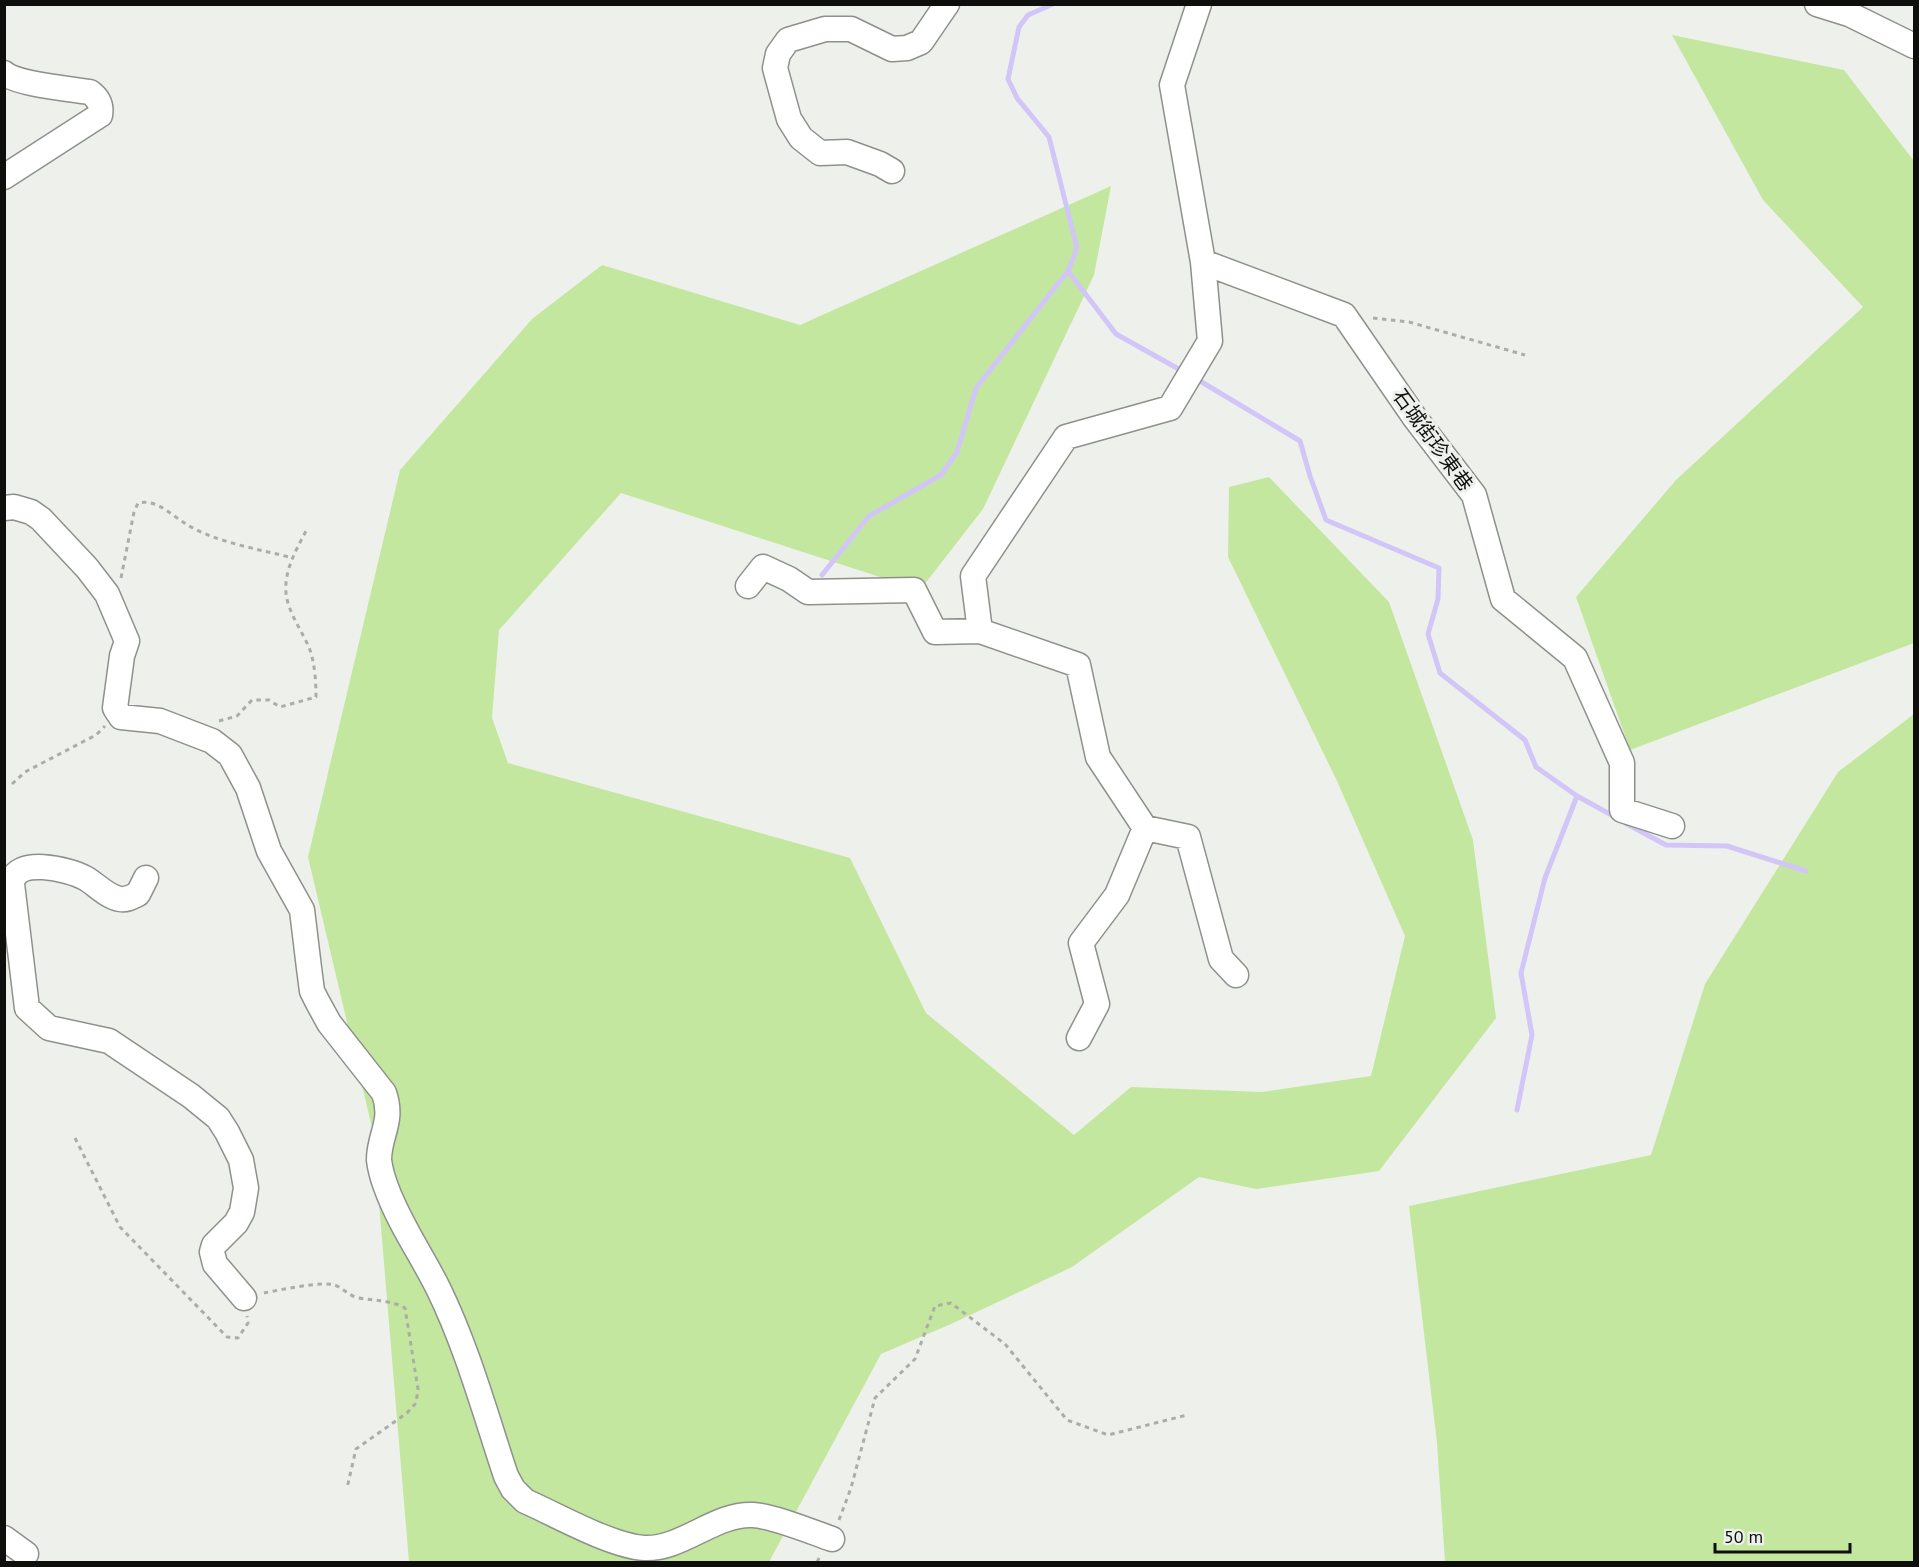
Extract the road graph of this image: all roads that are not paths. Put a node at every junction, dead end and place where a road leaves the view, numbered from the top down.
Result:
1 (947, 4) edge
2 (1200, 4) edge
3 (1817, 4) edge
4 (1914, 46) edge
5 (4, 73) edge
6 (892, 171) dead end
7 (4, 177) edge
8 (1203, 262) junction
9 (4, 508) edge
10 (748, 586) dead end
11 (980, 631) junction
12 (1672, 826) dead end
13 (1145, 828) junction
14 (146, 878) dead end
15 (10, 925) edge
16 (1236, 975) dead end
17 (1079, 1038) dead end
18 (244, 1298) road end
19 (4, 1538) edge
20 (832, 1539) road end
21 (26, 1554) dead end

1 - 6 street
2 - 8 street
3 - 4 street
5 - 7 street
8 - 11 street
8 - 12 street, 石城街珍東巷
9 - 20 street
10 - 11 street
11 - 13 street
13 - 16 street
13 - 17 street
14 - 15 street
15 - 18 street
19 - 21 street

